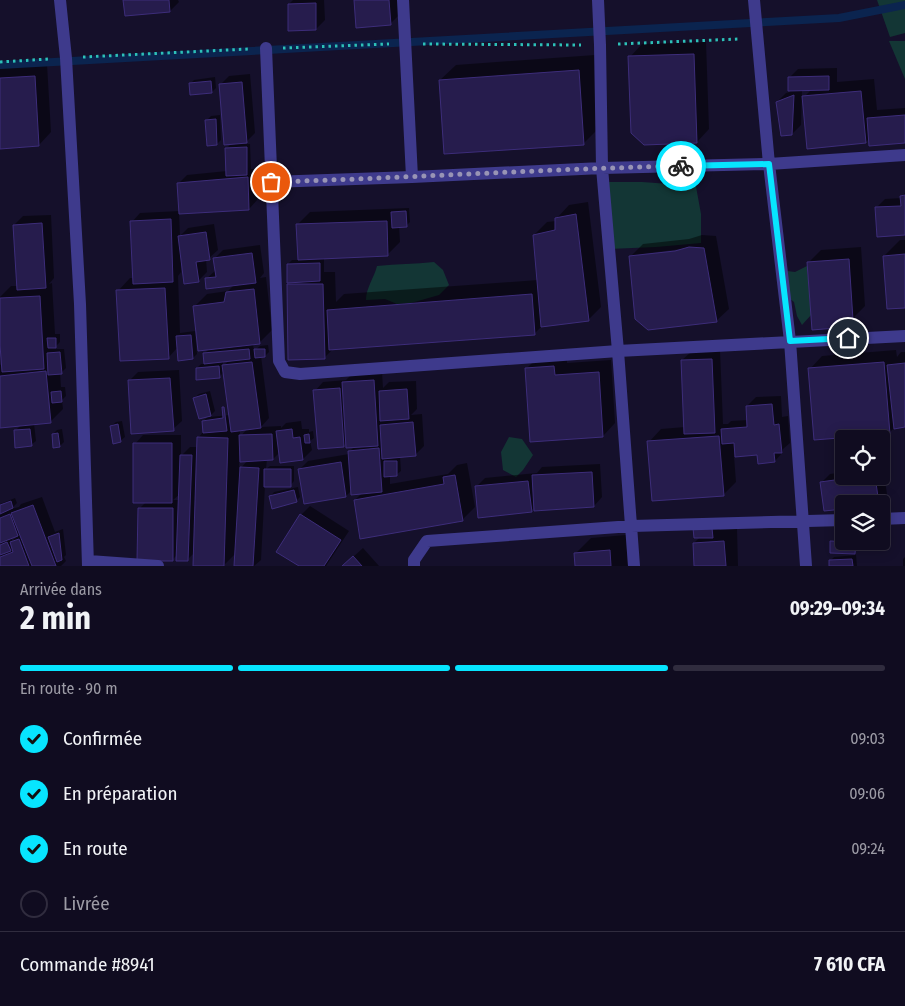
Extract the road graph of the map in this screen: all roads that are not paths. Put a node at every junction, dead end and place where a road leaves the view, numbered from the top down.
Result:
1 (60, 0) edge
2 (403, 0) edge
3 (598, 0) edge
4 (754, 0) edge
5 (266, 48) road end
6 (905, 156) edge
7 (769, 164) junction
8 (602, 168) junction
9 (412, 177) junction
10 (271, 182) junction
11 (905, 336) edge
12 (790, 341) junction
13 (618, 351) junction
14 (905, 518) edge
15 (890, 519) edge
16 (835, 520) edge
17 (802, 521) junction
18 (632, 526) junction
19 (88, 563) edge
20 (158, 566) edge
21 (414, 566) edge
22 (634, 566) edge
23 (806, 566) edge

1 - 19 street
2 - 9 street
3 - 8 street
4 - 7 street
5 - 10 street
6 - 7 street
7 - 8 street
7 - 12 street
8 - 9 street
8 - 13 street
9 - 10 street
10 - 13 street
11 - 12 street
12 - 13 street
12 - 17 street
13 - 18 street
14 - 15 street
16 - 17 street
17 - 18 street
17 - 23 street
18 - 21 street
18 - 22 street
19 - 20 street

